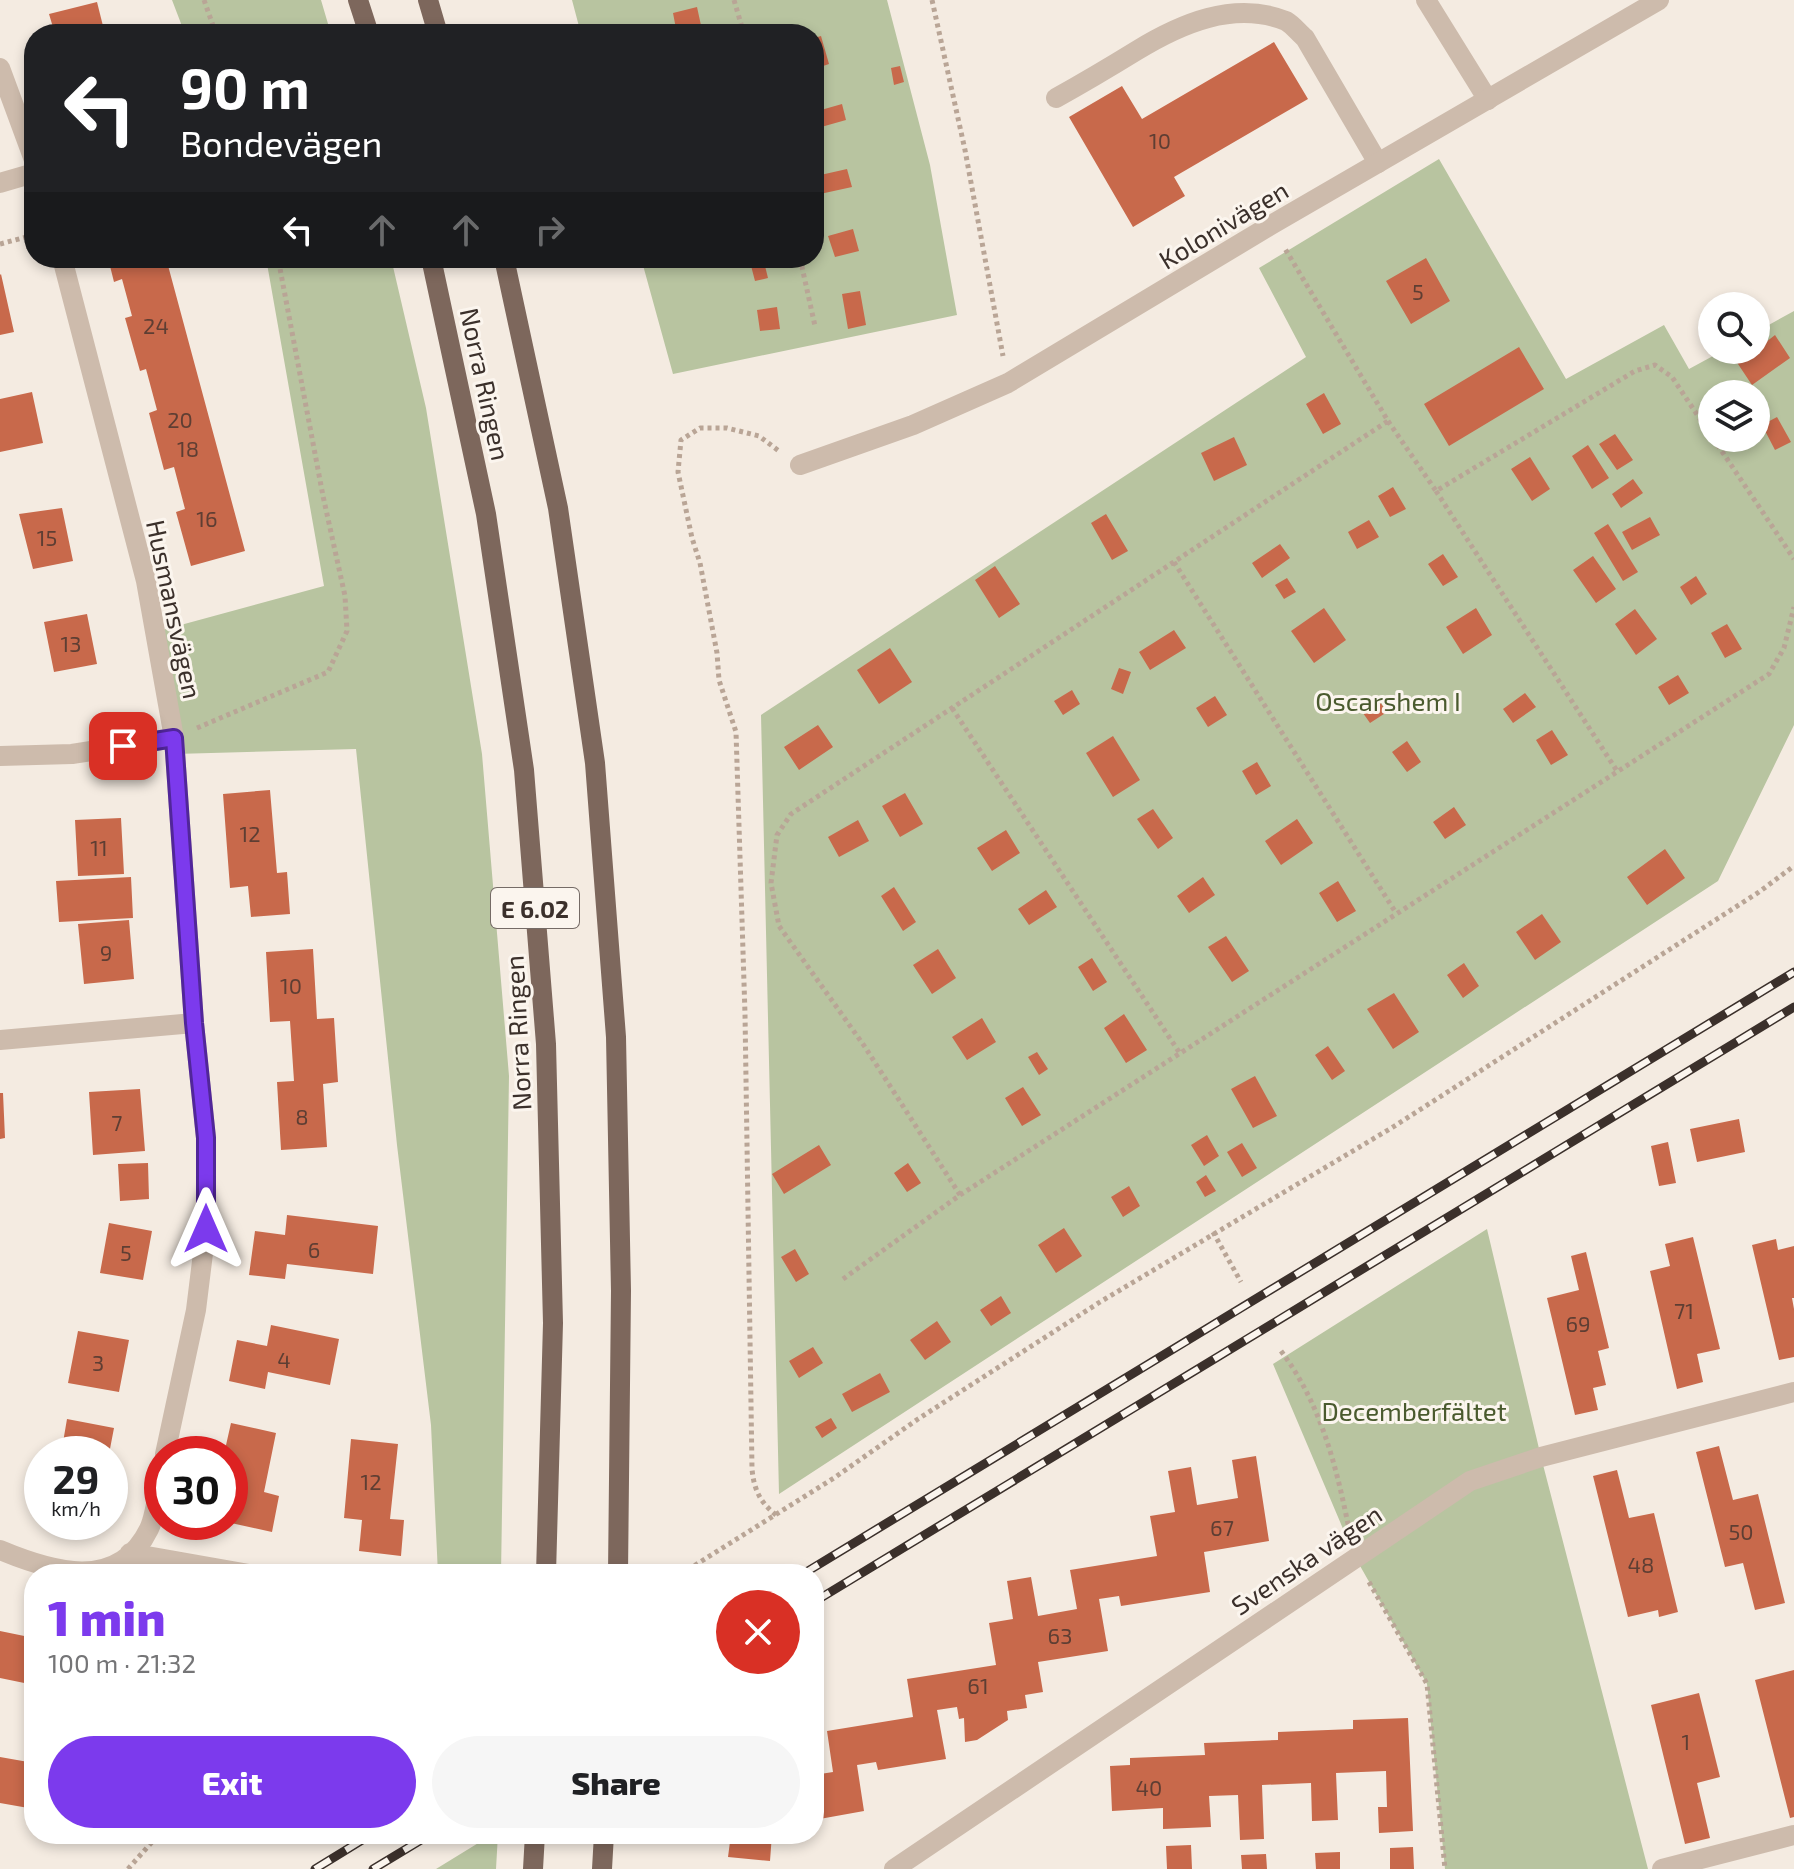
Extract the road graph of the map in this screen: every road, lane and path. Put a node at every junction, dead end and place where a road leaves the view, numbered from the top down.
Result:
1 (204, 0) edge
2 (358, 0) edge
3 (428, 0) edge
4 (734, 0) edge
5 (932, 0) edge
6 (1426, 0) edge
7 (1659, 0) edge
8 (212, 24) edge
9 (366, 24) edge
10 (435, 24) edge
11 (741, 24) edge
12 (0, 68) edge
13 (1056, 98) dead end
14 (1488, 100) junction
15 (24, 133) edge
16 (1378, 163) junction
17 (24, 176) edge
18 (0, 183) edge
19 (1271, 225) junction
20 (24, 238) edge
21 (0, 244) edge
22 (65, 268) edge
23 (280, 268) edge
24 (433, 268) edge
25 (506, 268) edge
26 (802, 268) edge
27 (815, 326) dead end
28 (1008, 383) junction
29 (1698, 416) edge
30 (1388, 421) junction
31 (1722, 452) edge
32 (800, 465) joint
33 (1436, 491) junction
34 (1794, 559) edge
35 (1174, 562) junction
36 (1794, 607) edge
37 (952, 708) junction
38 (174, 738) junction
39 (0, 756) edge
40 (1617, 771) junction
41 (1794, 866) edge
42 (1396, 913) junction
43 (194, 1023) junction
44 (0, 1040) edge
45 (1179, 1052) junction
46 (960, 1195) junction
47 (1213, 1232) junction
48 (843, 1279) dead end
49 (1241, 1282) dead end
50 (1281, 1351) dead end
51 (1794, 1392) edge
52 (169, 1436) edge
53 (776, 1515) junction
54 (144, 1535) edge
55 (0, 1550) edge
56 (130, 1553) junction
57 (1355, 1557) junction
58 (34, 1564) edge
59 (114, 1564) edge
60 (192, 1564) edge
61 (546, 1564) edge
62 (618, 1564) edge
63 (697, 1564) edge
64 (1794, 1835) edge
65 (150, 1844) edge
66 (534, 1844) edge
67 (603, 1844) edge
68 (128, 1869) edge
69 (533, 1869) edge
70 (602, 1869) edge
71 (894, 1869) edge
72 (1445, 1869) edge
73 (1662, 1869) edge

1 - 8 path
2 - 9 main road
3 - 10 main road
4 - 11 path
5 - 28 path
6 - 14 street
7 - 14 street, Kolonivägen
12 - 15 street
13 - 16 street
14 - 16 street, Kolonivägen
16 - 19 street, Kolonivägen
17 - 18 street
19 - 28 street, Kolonivägen
19 - 30 path
20 - 21 path
22 - 38 street, Husmansvägen
23 - 38 path
24 - 61 main road, Norra Ringen / E 6.02
25 - 62 main road, Norra Ringen / E 6.02
26 - 27 path
28 - 32 street, Kolonivägen
29 - 33 path
30 - 33 path
30 - 35 path
31 - 34 path
32 - 53 path
33 - 40 path
35 - 37 path
35 - 42 path
36 - 40 path
37 - 45 path
37 - 46 path
38 - 39 street
38 - 43 street, Husmansvägen
40 - 42 path
41 - 47 path
42 - 45 path
43 - 44 street
43 - 52 street, Husmansvägen
45 - 46 path
46 - 48 path
47 - 49 path
47 - 53 path
50 - 57 path
51 - 57 street, Svenska vägen
53 - 63 path
54 - 56 street
55 - 58 street
56 - 59 street
56 - 60 street
57 - 71 street, Svenska vägen
57 - 72 path
64 - 73 street
65 - 68 path
66 - 69 main road
67 - 70 main road

